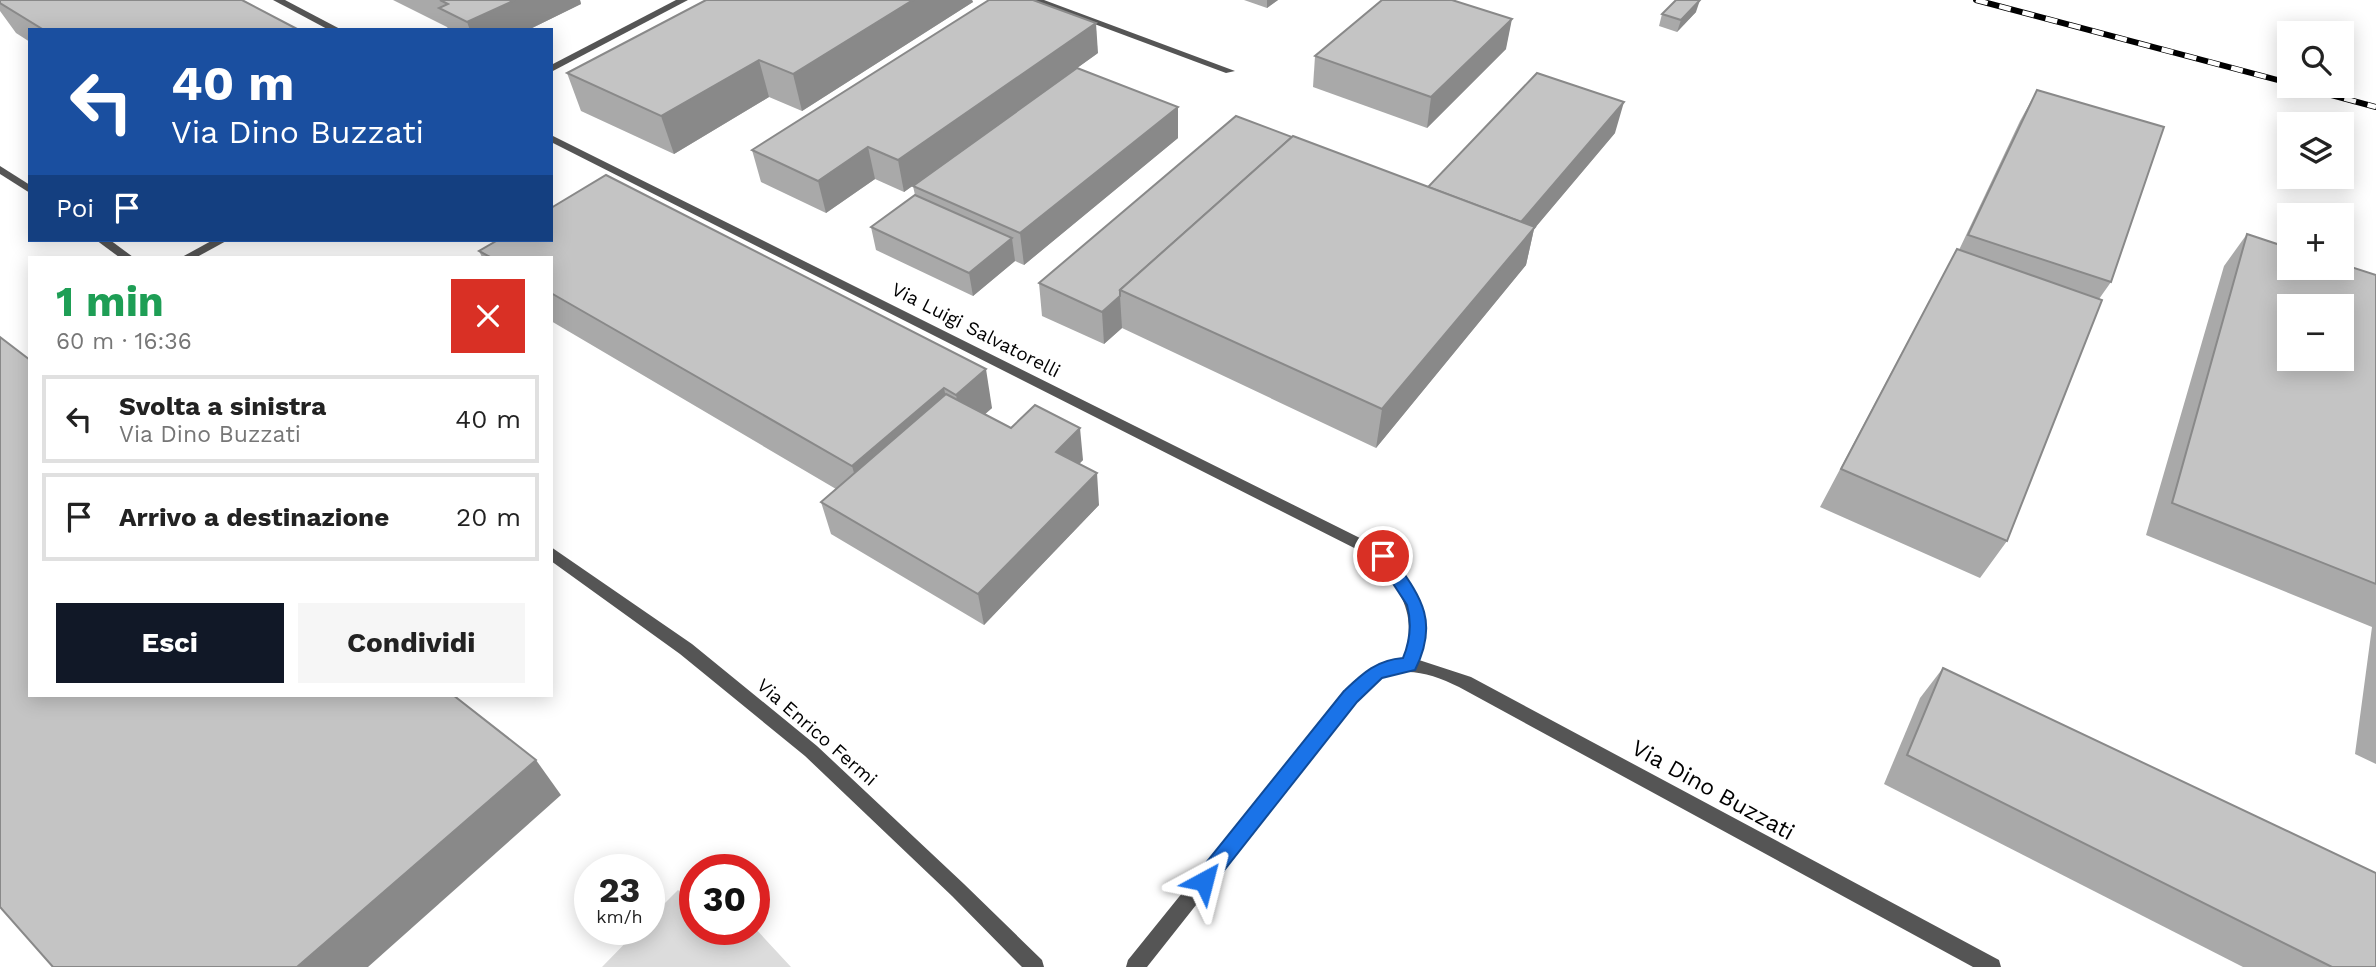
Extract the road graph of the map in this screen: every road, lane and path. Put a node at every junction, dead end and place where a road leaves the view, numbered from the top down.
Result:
1 (278, 0) edge
2 (683, 0) edge
3 (1035, 0) edge
4 (333, 28) edge
5 (553, 68) edge
6 (1230, 71) dead end
7 (553, 139) edge
8 (0, 169) edge
9 (28, 189) edge
10 (105, 242) edge
11 (218, 242) edge
12 (126, 256) edge
13 (190, 256) edge
14 (553, 554) edge
15 (1409, 665) junction
16 (1035, 967) edge
17 (1136, 967) edge
18 (1992, 967) edge

1 - 4 street
2 - 5 street
3 - 6 street
7 - 15 street, Via Luigi Salvatorelli
8 - 9 street
10 - 12 street
11 - 13 street
14 - 16 street, Via Enrico Fermi
15 - 17 street, Via Dino Buzzati
15 - 18 street, Via Dino Buzzati

